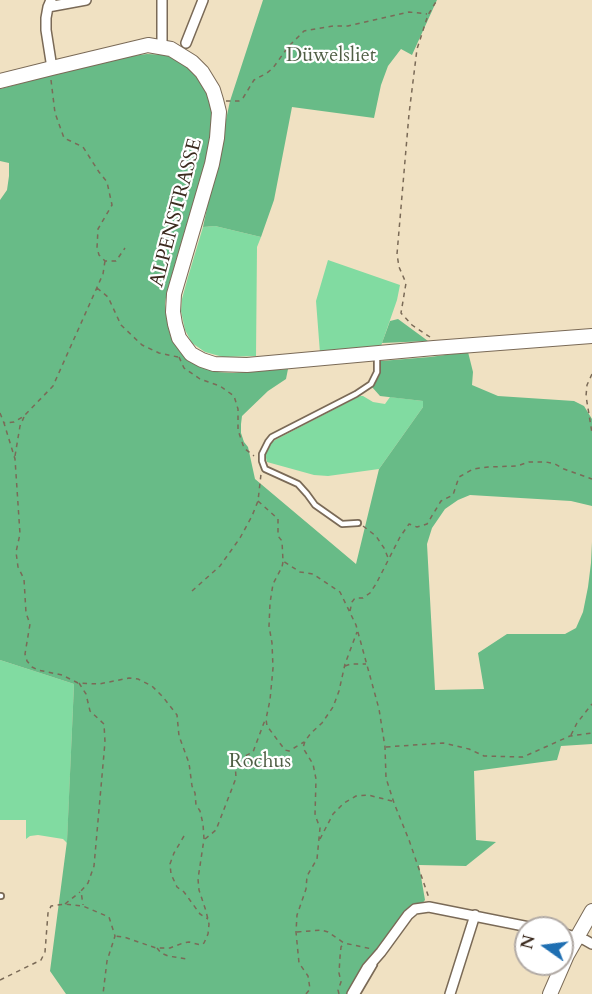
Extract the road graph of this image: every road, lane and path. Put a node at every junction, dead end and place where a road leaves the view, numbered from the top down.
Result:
1 (86, 0) edge
2 (162, 0) edge
3 (203, 0) edge
4 (437, 0) edge
5 (50, 4) edge
6 (428, 15) junction
7 (186, 43) dead end
8 (162, 47) junction
9 (52, 68) junction
10 (0, 81) edge
11 (230, 101) dead end
12 (125, 248) dead end
13 (105, 261) junction
14 (97, 287) junction
15 (592, 336) edge
16 (434, 348) junction
17 (376, 354) junction
18 (592, 374) edge
19 (0, 413) edge
20 (24, 416) junction
21 (4, 423) junction
22 (592, 433) edge
23 (15, 459) junction
24 (257, 459) dead end
25 (262, 472) dead end
26 (592, 479) edge
27 (258, 501) junction
28 (358, 523) joint
29 (389, 560) junction
30 (283, 561) junction
31 (192, 591) dead end
32 (350, 612) junction
33 (358, 632) junction
34 (367, 664) junction
35 (344, 667) junction
36 (78, 683) junction
37 (592, 704) edge
38 (266, 719) junction
39 (592, 733) edge
40 (570, 736) junction
41 (304, 741) junction
42 (385, 747) junction
43 (393, 801) junction
44 (184, 836) dead end
45 (204, 839) junction
46 (319, 839) junction
47 (81, 891) junction
48 (65, 904) junction
49 (83, 906) junction
50 (429, 907) junction
51 (592, 911) edge
52 (475, 915) junction
53 (208, 920) junction
54 (514, 924) edge
55 (296, 932) junction
56 (115, 936) junction
57 (576, 937) junction
58 (344, 943) junction
59 (592, 944) edge
60 (156, 948) junction
61 (381, 952) junction
62 (188, 959) dead end
63 (0, 980) edge
64 (103, 994) edge
65 (306, 994) edge
66 (339, 994) edge
67 (352, 994) edge
68 (357, 994) edge
69 (450, 994) edge
70 (550, 994) edge

1 - 5 street
2 - 8 street
3 - 7 street
4 - 6 path
5 - 9 street
6 - 11 path
6 - 16 path
8 - 9 street, ALPENSTRASSE
8 - 17 street, ALPENSTRASSE
9 - 10 street, ALPENSTRASSE
9 - 13 path
12 - 13 path
13 - 14 path
14 - 20 path
14 - 24 path
15 - 16 street, ALPENSTRASSE
16 - 17 street, ALPENSTRASSE
17 - 28 lane
18 - 22 path
19 - 21 path
20 - 21 path
20 - 23 path
21 - 23 path
23 - 36 path
25 - 27 path
26 - 29 path
27 - 30 path
27 - 31 path
28 - 29 path
29 - 32 path
30 - 32 path
30 - 38 path
32 - 33 path
33 - 34 path
33 - 35 path
34 - 35 path
34 - 42 path
35 - 41 path
36 - 45 path
36 - 47 path
37 - 40 path
38 - 41 path
38 - 45 path
39 - 40 path
40 - 42 path
41 - 46 path
42 - 43 path
43 - 46 path
43 - 50 path
44 - 53 path
45 - 53 path
46 - 55 path
47 - 48 path
47 - 49 path
48 - 49 path
48 - 63 path
49 - 56 path
50 - 52 street
50 - 61 street
51 - 57 street
52 - 54 street
52 - 69 street
53 - 60 path
55 - 58 path
55 - 65 path
56 - 60 path
56 - 64 path
57 - 59 street
57 - 70 street
58 - 61 path
58 - 66 path
60 - 62 path
61 - 67 street
61 - 68 lane

